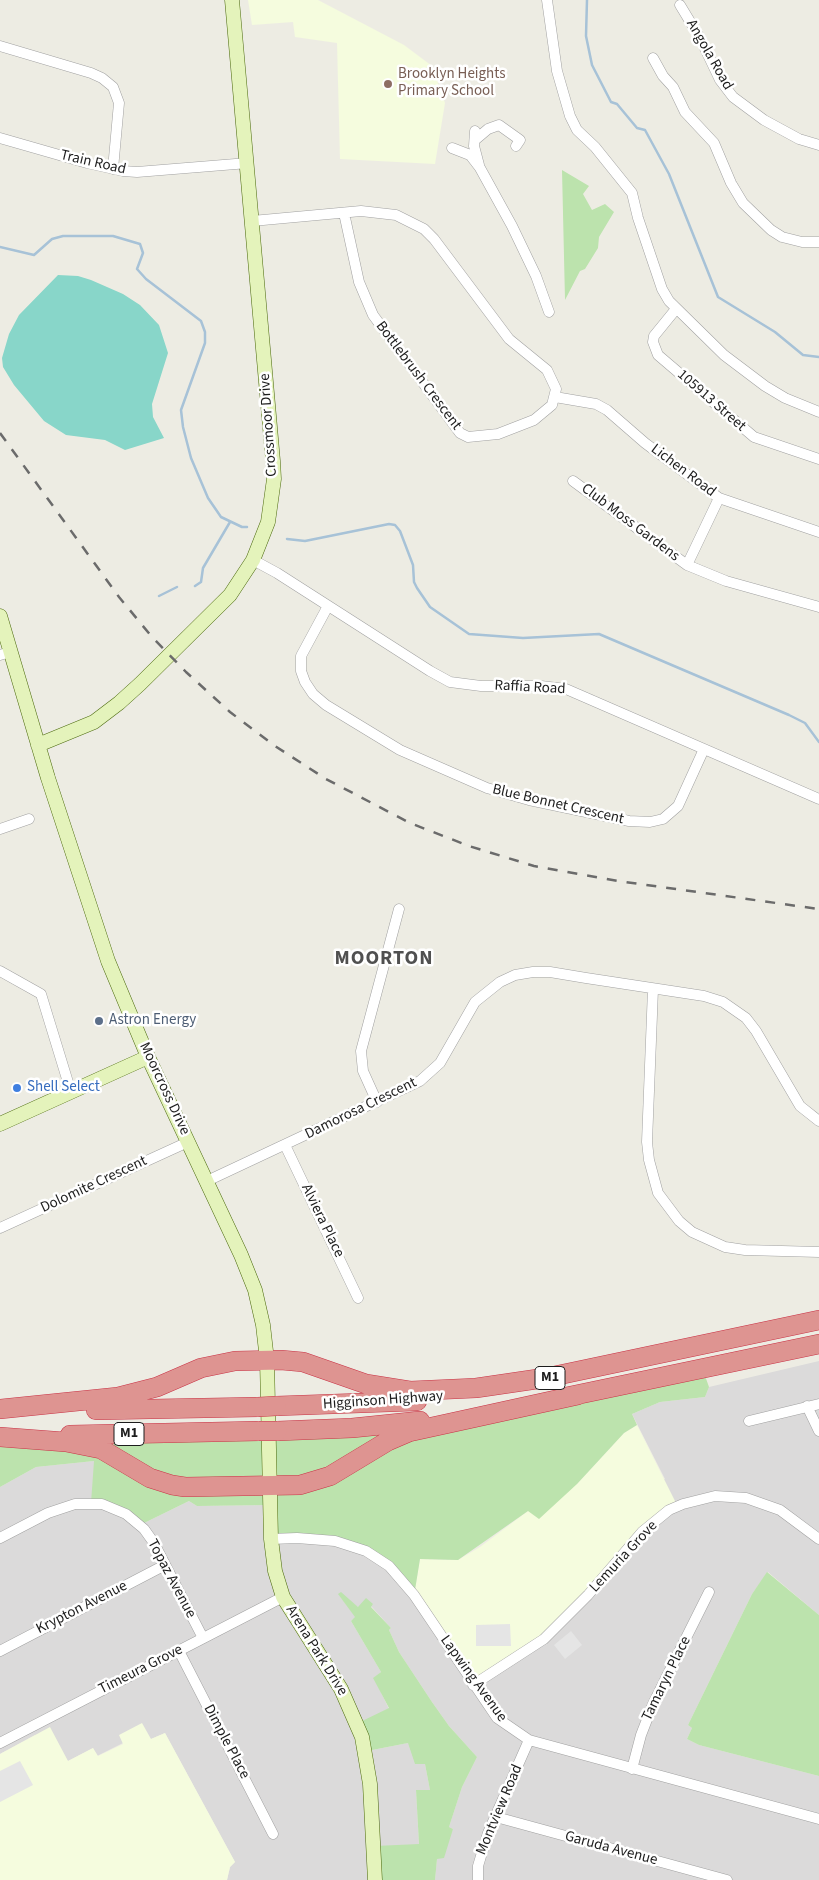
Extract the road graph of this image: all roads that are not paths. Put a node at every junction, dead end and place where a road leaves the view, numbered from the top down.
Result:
1 (232, 0) edge
2 (547, 0) edge
3 (680, 5) dead end
4 (0, 46) edge
5 (653, 58) dead end
6 (0, 138) edge
7 (515, 143) dead end
8 (819, 145) edge
9 (452, 148) dead end
10 (248, 163) junction
11 (480, 168) junction
12 (113, 169) junction
13 (344, 212) junction
14 (252, 221) junction
15 (819, 242) edge
16 (676, 309) junction
17 (549, 312) dead end
18 (555, 397) junction
19 (819, 412) edge
20 (819, 460) edge
21 (573, 481) dead end
22 (719, 498) junction
23 (819, 532) edge
24 (252, 560) junction
25 (687, 565) junction
26 (328, 606) junction
27 (819, 608) edge
28 (0, 616) edge
29 (6, 654) edge
30 (38, 745) junction
31 (704, 749) junction
32 (819, 799) edge
33 (29, 819) dead end
34 (0, 829) edge
35 (399, 909) dead end
36 (0, 971) edge
37 (653, 988) junction
38 (148, 1057) junction
39 (71, 1092) junction
40 (377, 1102) junction
41 (819, 1121) edge
42 (0, 1124) edge
43 (188, 1142) junction
44 (285, 1145) junction
45 (207, 1181) junction
46 (0, 1228) edge
47 (819, 1252) edge
48 (358, 1298) dead end
49 (819, 1320) edge
50 (819, 1344) edge
51 (267, 1360) junction
52 (551, 1377) junction
53 (578, 1395) junction
54 (819, 1404) edge
55 (807, 1406) junction
56 (0, 1410) edge
57 (268, 1419) junction
58 (750, 1421) dead end
59 (819, 1431) edge
60 (0, 1437) edge
61 (270, 1487) junction
62 (0, 1538) edge
63 (271, 1539) junction
64 (819, 1539) edge
65 (165, 1565) junction
66 (709, 1592) dead end
67 (283, 1597) junction
68 (203, 1638) junction
69 (0, 1651) edge
70 (179, 1651) junction
71 (473, 1685) junction
72 (529, 1740) junction
73 (0, 1744) edge
74 (632, 1770) junction
75 (496, 1817) junction
76 (819, 1819) edge
77 (273, 1834) dead end
78 (375, 1880) edge
79 (478, 1880) edge
80 (727, 1880) edge

1 - 10 street, Crossmoor Drive
2 - 16 street
3 - 8 street, Angola Road
4 - 12 street
5 - 15 street
6 - 12 street, Train Road
7 - 11 street
9 - 11 street
10 - 12 street, Train Road
10 - 14 street, Crossmoor Drive
11 - 17 street
13 - 14 street
13 - 18 street
13 - 18 street, Bottlebrush Crescent
14 - 24 street, Crossmoor Drive
16 - 19 street
16 - 20 street, 105913 Street
18 - 22 street, Lichen Road
21 - 25 street, Club Moss Gardens
22 - 23 street, Lichen Road
22 - 25 street, Club Moss Gardens
24 - 26 street, Raffia Road
24 - 30 street, Crossmoor Drive
25 - 27 street, Club Moss Gardens
26 - 31 street, Raffia Road
26 - 31 street, Blue Bonnet Crescent
28 - 29 street, Moorcross Drive
29 - 30 street, Moorcross Drive
30 - 38 street, Moorcross Drive
31 - 32 street, Raffia Road
33 - 34 street
35 - 40 street
36 - 39 street
37 - 40 street, Damorosa Crescent
37 - 41 street, Damorosa Crescent
37 - 47 street
38 - 39 street
38 - 43 street, Moorcross Drive
39 - 42 street
40 - 44 street, Damorosa Crescent
43 - 45 street, Moorcross Drive
43 - 46 street, Dolomite Crescent
44 - 45 street, Damorosa Crescent
44 - 48 street, Alviera Place
45 - 51 street, Moorcross Drive
49 - 52 highway, Higginson Highway / M1
50 - 53 highway, Higginson Highway / M1
51 - 52 highway
51 - 56 highway
51 - 57 street, Moorcross Drive
52 - 57 highway, Higginson Highway / M1
53 - 57 highway, Higginson Highway / M1
53 - 61 highway
54 - 55 street
55 - 58 street
55 - 59 street
56 - 57 highway, Higginson Highway / M1
57 - 60 highway, Higginson Highway / M1
57 - 61 street, Arena Park Drive
60 - 61 highway
61 - 63 street, Arena Park Drive
62 - 65 street, Topaz Avenue
63 - 67 street, Arena Park Drive
63 - 71 street, Lapwing Avenue
64 - 71 street, Lemuria Grove
65 - 68 street, Topaz Avenue
65 - 69 street, Krypton Avenue
66 - 74 street, Tamaryn Place
67 - 68 street, Timeura Grove
67 - 78 street, Arena Park Drive
68 - 70 street, Timeura Grove
70 - 73 street, Timeura Grove
70 - 77 street, Dimple Place
71 - 72 street, Lapwing Avenue
72 - 74 street, Lapwing Avenue
72 - 75 street, Montview Road
74 - 76 street, Lapwing Avenue
75 - 79 street, Montview Road
75 - 80 street, Garuda Avenue

